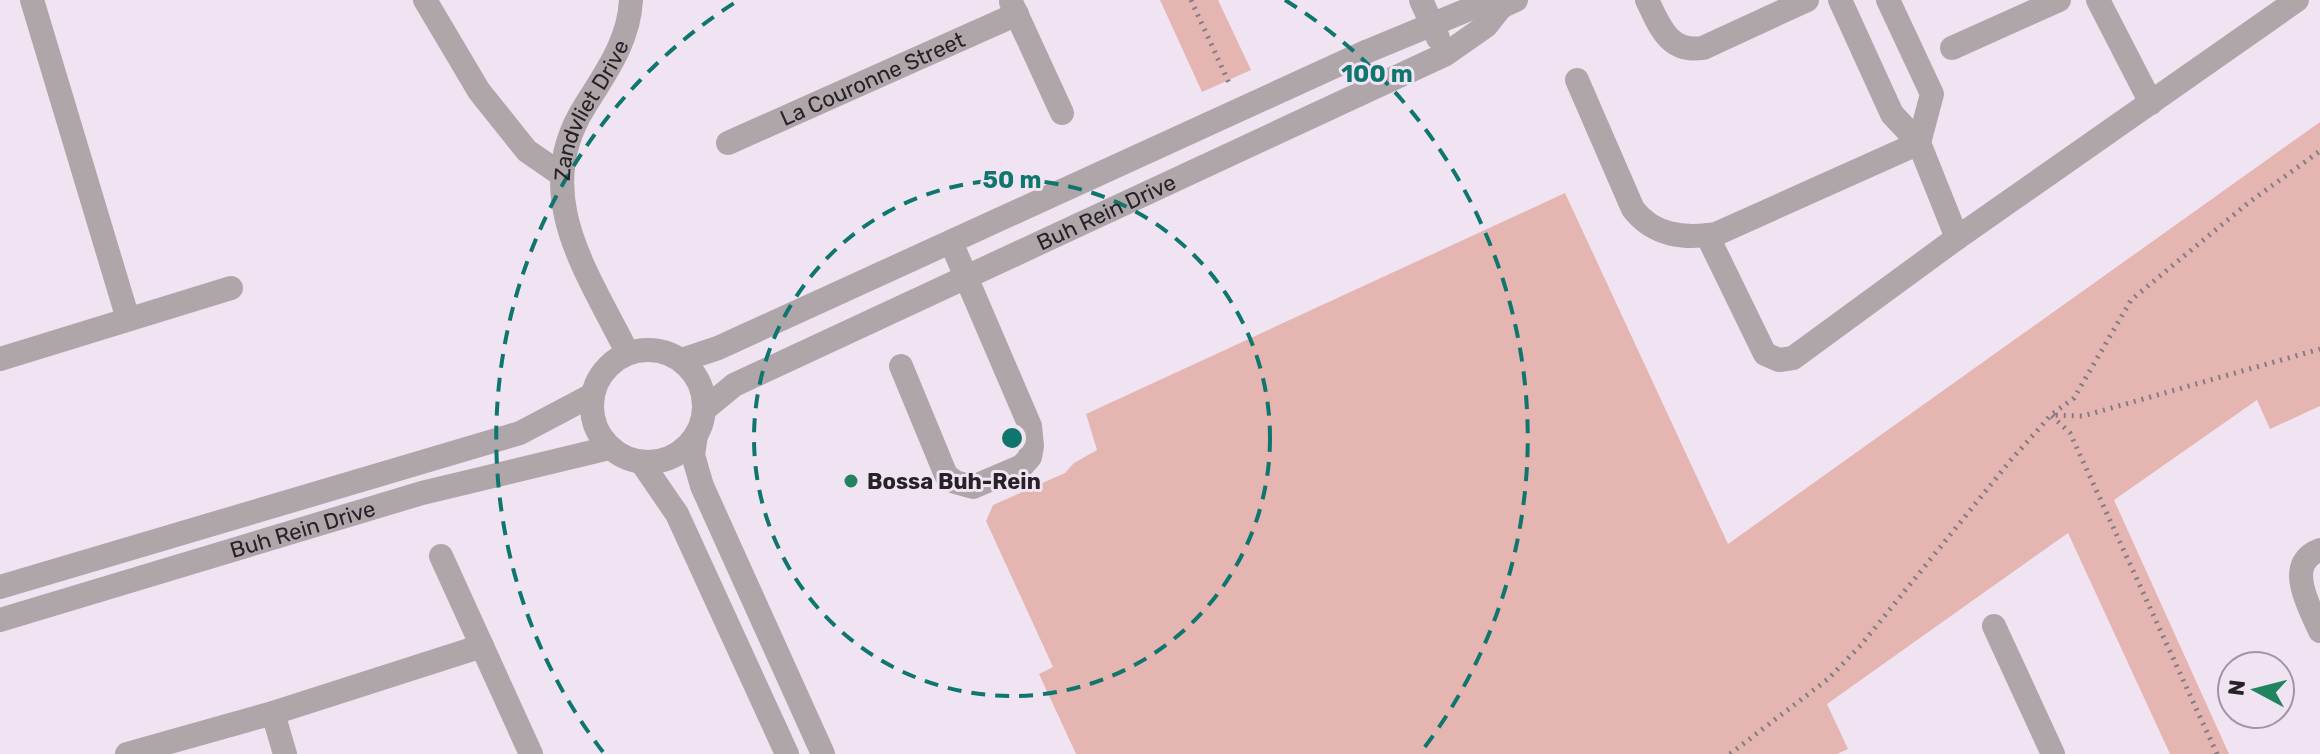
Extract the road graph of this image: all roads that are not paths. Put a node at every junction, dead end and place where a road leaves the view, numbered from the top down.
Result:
1 (32, 0) edge
2 (425, 0) edge
3 (631, 0) edge
4 (1421, 0) edge
5 (1647, 0) edge
6 (1807, 0) edge
7 (1840, 0) edge
8 (1888, 0) edge
9 (2059, 0) edge
10 (2098, 0) edge
11 (2297, 0) edge
12 (1508, 4) edge
13 (1014, 7) edge
14 (1432, 24) junction
15 (1952, 48) dead end
16 (1446, 54) junction
17 (1577, 80) dead end
18 (2151, 103) junction
19 (1062, 113) dead end
20 (1194, 131) junction
21 (728, 143) dead end
22 (1919, 143) junction
23 (1208, 161) junction
24 (562, 175) junction
25 (1707, 235) junction
26 (1957, 238) junction
27 (951, 242) junction
28 (965, 277) junction
29 (231, 288) dead end
30 (128, 319) junction
31 (627, 352) junction
32 (0, 359) edge
33 (682, 360) junction
34 (901, 366) dead end
35 (592, 395) junction
36 (705, 409) junction
37 (696, 435) junction
38 (609, 448) junction
39 (642, 463) junction
40 (2320, 550) edge
41 (441, 556) dead end
42 (0, 587) edge
43 (0, 620) edge
44 (1994, 626) dead end
45 (2320, 631) edge
46 (482, 646) junction
47 (273, 713) junction
48 (2049, 753) edge
49 (127, 754) edge
50 (285, 754) edge
51 (531, 754) edge
52 (787, 754) edge
53 (823, 754) edge

1 - 30 street
2 - 24 street
3 - 24 street, Zandvliet Drive
4 - 14 street
5 - 6 street
7 - 22 street
8 - 22 street
9 - 15 street
10 - 18 street
11 - 18 street
12 - 14 street, Buh Rein Drive
12 - 16 street, Buh Rein Drive
13 - 19 street
13 - 21 street, La Couronne Street
14 - 16 street
14 - 20 street, Buh Rein Drive
16 - 23 street, Buh Rein Drive
17 - 25 street
18 - 26 street
20 - 23 street
20 - 27 street, Buh Rein Drive
22 - 25 street
22 - 26 street
23 - 28 street, Buh Rein Drive
24 - 31 street, Zandvliet Drive
25 - 26 street
27 - 28 street
27 - 33 street, Buh Rein Drive
28 - 34 street
28 - 36 street, Buh Rein Drive
29 - 30 street
30 - 32 street
31 - 33 street
31 - 35 street
33 - 36 street
35 - 38 street
35 - 42 street, Buh Rein Drive
36 - 37 street
37 - 39 street
37 - 53 street
38 - 39 street
38 - 43 street, Buh Rein Drive
39 - 52 street
40 - 45 street
41 - 46 street
44 - 48 street
46 - 47 street
46 - 51 street
47 - 49 street
47 - 50 street

